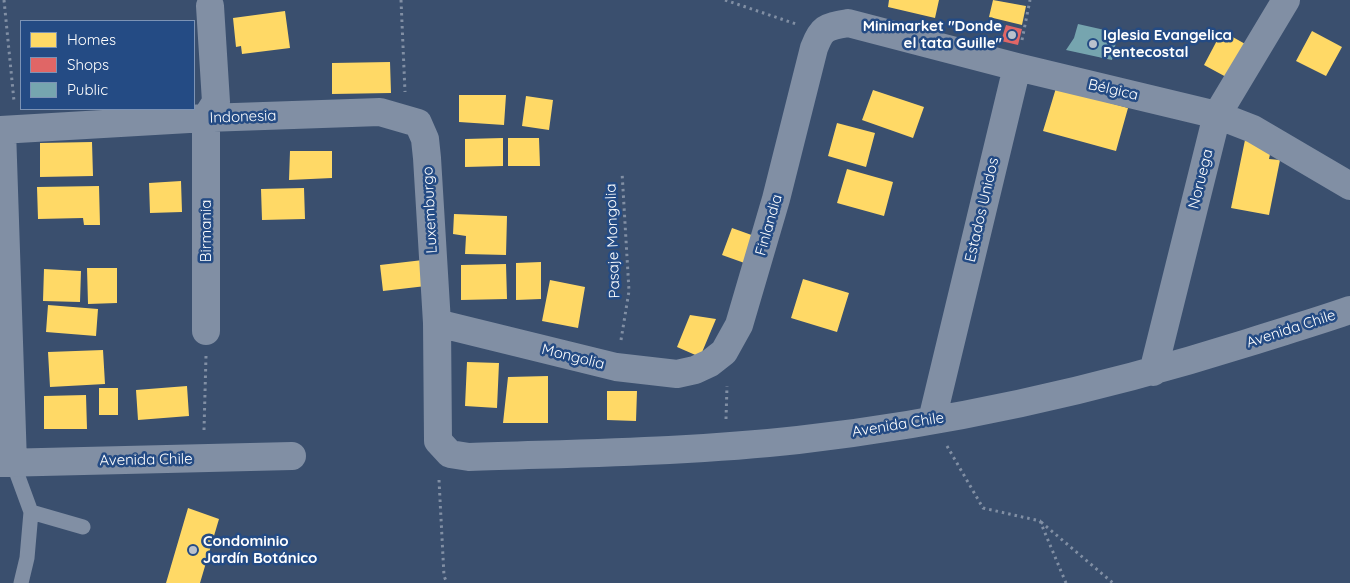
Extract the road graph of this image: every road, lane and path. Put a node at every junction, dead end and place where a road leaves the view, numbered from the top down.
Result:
1 (4, 0) edge
2 (401, 0) edge
3 (724, 0) edge
4 (1030, 0) edge
5 (1286, 0) edge
6 (210, 6) dead end
7 (820, 32) junction
8 (1017, 67) junction
9 (1217, 115) junction
10 (396, 116) junction
11 (206, 118) junction
12 (1, 130) edge
13 (622, 172) dead end
14 (1350, 186) edge
15 (1350, 310) edge
16 (437, 323) junction
17 (206, 331) joint
18 (710, 363) junction
19 (616, 367) junction
20 (1153, 372) junction
21 (932, 420) junction
22 (438, 441) junction
23 (726, 446) junction
24 (292, 456) dead end
25 (204, 459) junction
26 (6, 463) edge
27 (31, 512) junction
28 (1040, 521) junction
29 (83, 527) dead end
30 (20, 583) edge
31 (447, 583) edge
32 (1066, 583) edge
33 (1113, 583) edge

1 - 12 path
2 - 10 path
3 - 7 path
4 - 8 path
5 - 9 street, Noruega
6 - 11 street, Birmania
7 - 8 street, Bélgica
7 - 18 street, Finlandia
8 - 9 street, Bélgica
8 - 21 street, Estados Unidos
9 - 14 street, Bélgica
9 - 20 street, Noruega
10 - 11 street, Indonesia
10 - 16 street, Luxemburgo
11 - 12 street, Indonesia
11 - 17 street, Birmania
12 - 26 street
13 - 19 path, Pasaje Mongolia
15 - 20 street, Avenida Chile
16 - 19 street, Mongolia
16 - 22 street, Luxemburgo
17 - 25 path
18 - 19 street, Mongolia
18 - 23 path
20 - 21 street, Avenida Chile
21 - 23 street, Avenida Chile
21 - 28 path
22 - 23 street, Avenida Chile
22 - 31 path
24 - 25 street, Avenida Chile
25 - 26 street, Avenida Chile
26 - 27 lane
27 - 29 lane
27 - 30 lane
28 - 32 path
28 - 33 path

